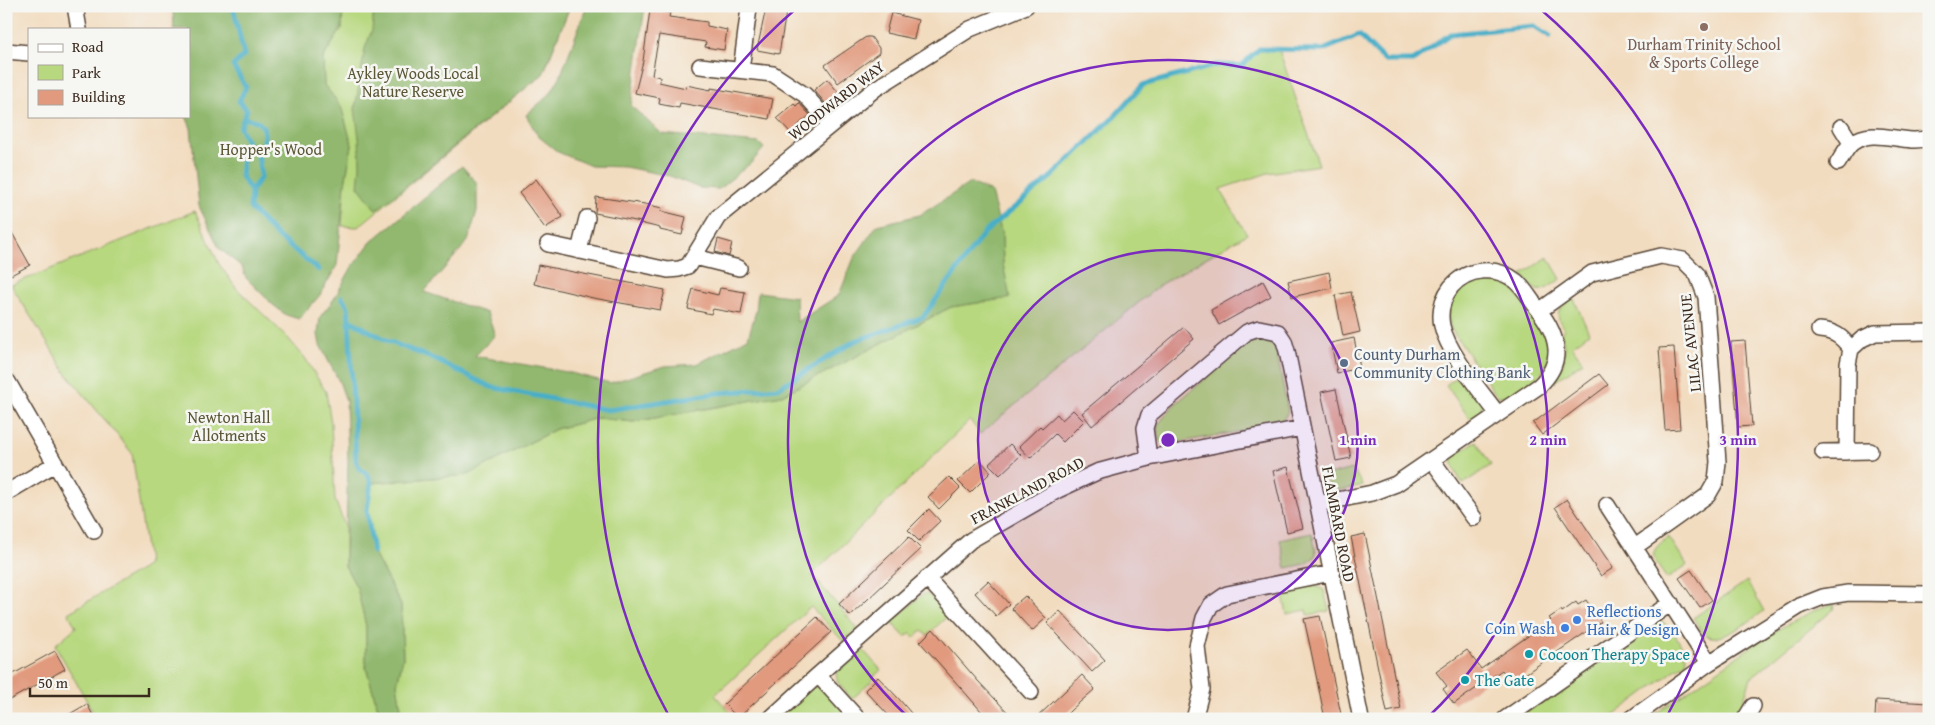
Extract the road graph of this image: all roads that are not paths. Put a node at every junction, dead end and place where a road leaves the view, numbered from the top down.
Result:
1 (74, 6) edge
2 (1026, 6) edge
3 (749, 7) edge
4 (79, 28) edge
5 (6, 51) edge
6 (28, 53) edge
7 (700, 66) dead end
8 (740, 70) junction
9 (831, 124) junction
10 (1842, 127) dead end
11 (1929, 138) edge
12 (1851, 144) junction
13 (1838, 163) dead end
14 (586, 218) dead end
15 (548, 244) dead end
16 (578, 251) junction
17 (695, 257) junction
18 (739, 268) dead end
19 (1539, 311) junction
20 (1819, 330) dead end
21 (1929, 332) edge
22 (1851, 349) junction
23 (6, 383) edge
24 (1497, 414) junction
25 (1302, 428) junction
26 (1870, 451) dead end
27 (1823, 452) dead end
28 (1847, 452) junction
29 (1149, 458) junction
30 (1432, 460) junction
31 (55, 464) junction
32 (6, 493) edge
33 (1318, 504) junction
34 (1607, 505) dead end
35 (1474, 518) dead end
36 (94, 531) dead end
37 (1635, 548) junction
38 (1331, 573) junction
39 (927, 578) junction
40 (1929, 594) edge
41 (1671, 603) junction
42 (1709, 663) junction
43 (818, 675) junction
44 (1031, 692) dead end
45 (770, 719) edge
46 (858, 719) edge
47 (1194, 719) edge
48 (1361, 719) edge
49 (1505, 719) edge
50 (1631, 719) edge

1 - 4 street
2 - 9 street, WOODWARD WAY
3 - 8 street
5 - 6 street
7 - 8 street
8 - 9 street
9 - 17 street, WOODWARD WAY
10 - 12 street
11 - 12 street
12 - 13 street
14 - 16 street
15 - 16 street, WOODWARD WAY
16 - 17 street, WOODWARD WAY
17 - 18 street
19 - 24 street
19 - 24 street
19 - 37 street, LILAC AVENUE
20 - 22 street
21 - 22 street
22 - 28 street
23 - 31 street
24 - 30 street
25 - 29 street, FRANKLAND ROAD
25 - 29 street, FLAMBARD ROAD
25 - 33 street, FLAMBARD ROAD
26 - 28 street
27 - 28 street
29 - 39 street, FRANKLAND ROAD
30 - 33 street
30 - 35 street
31 - 32 street
31 - 36 street
33 - 38 street, FLAMBARD ROAD
34 - 37 street
37 - 41 street
38 - 47 street
38 - 48 street, FLAMBARD ROAD
39 - 43 street, FRANKLAND ROAD
39 - 44 street
40 - 42 street
41 - 42 street
41 - 49 street
42 - 50 street
43 - 45 street, FRANKLAND ROAD
43 - 46 street

